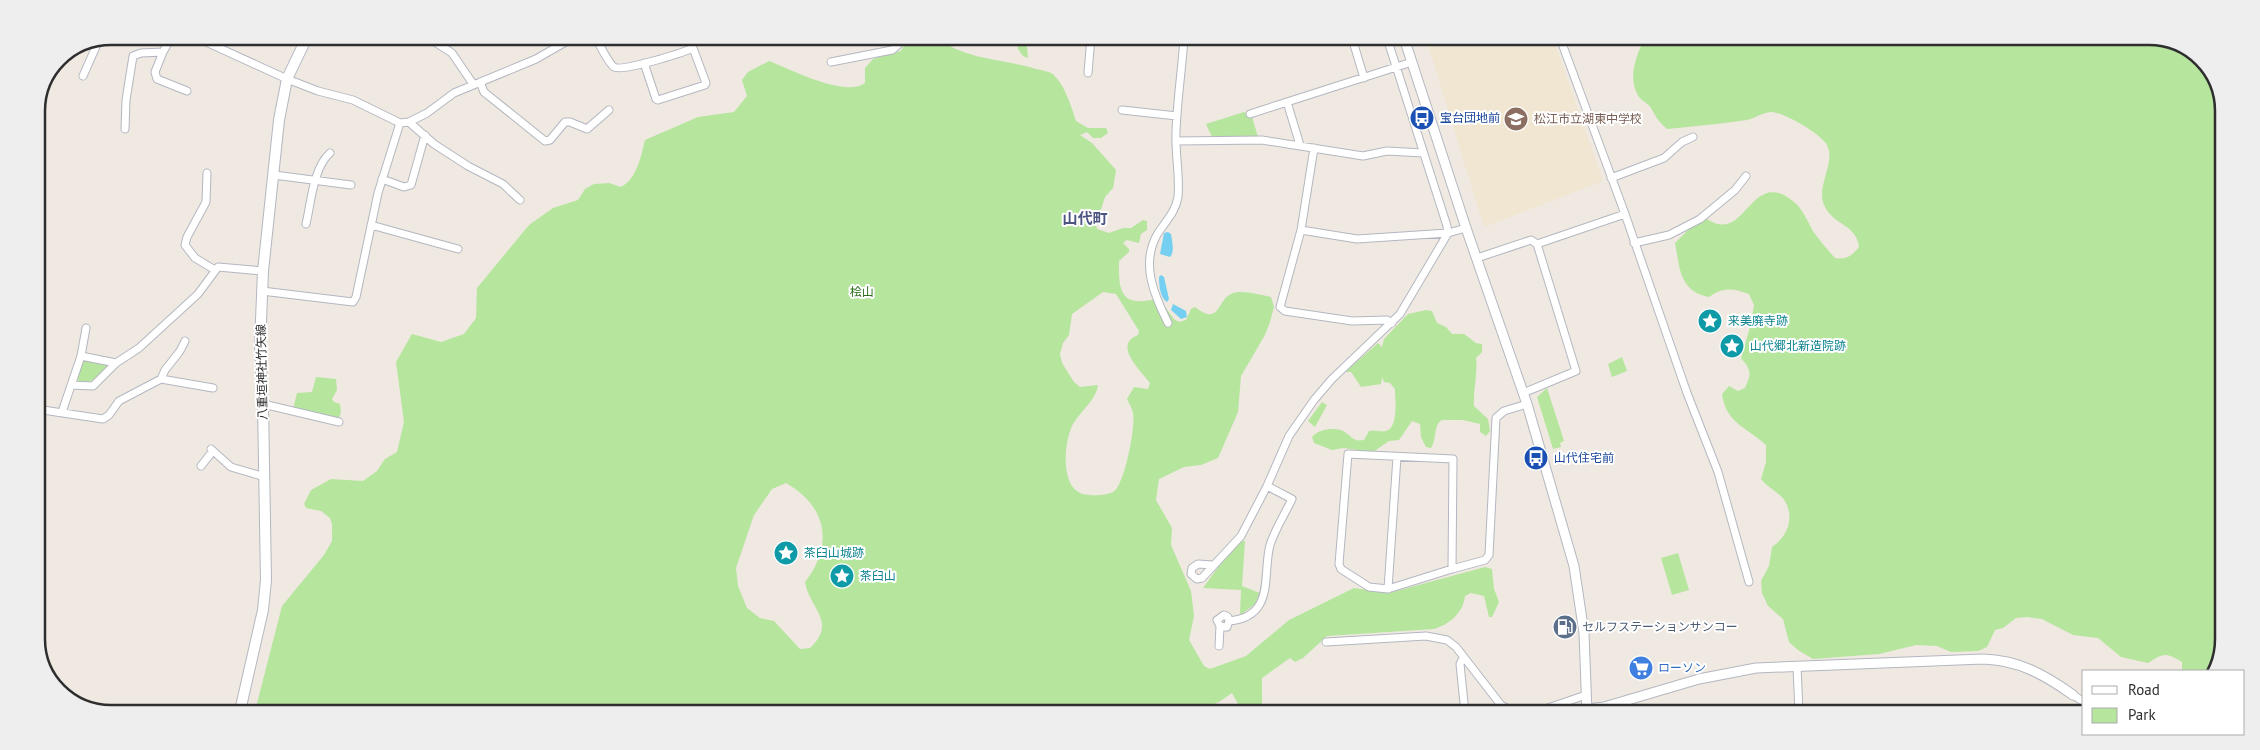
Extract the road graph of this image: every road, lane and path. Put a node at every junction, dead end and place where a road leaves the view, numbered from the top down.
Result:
1 (167, 45) edge
2 (213, 45) edge
3 (303, 45) edge
4 (440, 45) edge
5 (557, 45) edge
6 (600, 45) edge
7 (692, 45) edge
8 (898, 45) edge
9 (1090, 45) edge
10 (1183, 45) edge
11 (1354, 45) edge
12 (1389, 45) edge
13 (1406, 45) edge
14 (1563, 45) edge
15 (96, 47) edge
16 (693, 48) junction
17 (163, 52) junction
18 (831, 62) dead end
19 (1412, 62) junction
20 (644, 63) junction
21 (1396, 67) junction
22 (1088, 73) dead end
23 (83, 76) dead end
24 (1364, 78) junction
25 (287, 79) junction
26 (476, 83) junction
27 (187, 91) dead end
28 (1287, 102) junction
29 (609, 110) dead end
30 (1122, 110) dead end
31 (1250, 114) dead end
32 (1177, 116) junction
33 (409, 122) junction
34 (400, 123) junction
35 (125, 129) dead end
36 (425, 136) junction
37 (1693, 137) dead end
38 (1176, 141) junction
39 (1300, 145) junction
40 (1314, 148) junction
41 (330, 153) dead end
42 (1423, 153) junction
43 (208, 173) dead end
44 (274, 175) junction
45 (1746, 176) dead end
46 (1611, 178) junction
47 (316, 179) junction
48 (382, 179) junction
49 (352, 185) dead end
50 (520, 200) dead end
51 (1625, 214) junction
52 (306, 224) dead end
53 (370, 225) junction
54 (1466, 228) junction
55 (1301, 230) junction
56 (1448, 234) junction
57 (1634, 243) junction
58 (1536, 244) junction
59 (458, 249) dead end
60 (1476, 258) junction
61 (215, 270) junction
62 (263, 271) junction
63 (262, 291) junction
64 (1168, 323) dead end
65 (1392, 323) junction
66 (86, 328) dead end
67 (186, 341) dead end
68 (81, 356) junction
69 (116, 363) junction
70 (161, 379) junction
71 (71, 385) junction
72 (213, 388) dead end
73 (1523, 393) junction
74 (263, 404) junction
75 (1527, 404) junction
76 (62, 409) dead end
77 (45, 410) edge
78 (339, 422) dead end
79 (1397, 457) junction
80 (201, 466) dead end
81 (265, 477) junction
82 (1268, 486) junction
83 (1213, 565) dead end
84 (1452, 569) junction
85 (1749, 582) dead end
86 (1388, 589) junction
87 (1326, 642) dead end
88 (1219, 646) dead end
89 (1463, 658) junction
90 (1797, 666) junction
91 (1586, 695) junction
92 (2073, 695) joint
93 (2082, 701) edge
94 (241, 705) edge
95 (1464, 705) edge
96 (1501, 705) edge
97 (1557, 705) edge
98 (1587, 705) edge
99 (1611, 705) edge
100 (1799, 705) edge

1 - 17 street
2 - 25 street
3 - 25 main road, 八重垣神社竹矢線
4 - 26 street
5 - 26 street
6 - 20 street
7 - 16 street
8 - 18 street
9 - 22 street
10 - 32 street
11 - 24 street
12 - 21 street
13 - 19 street
14 - 46 street
15 - 23 street
16 - 20 street
16 - 20 street
17 - 27 street
17 - 35 street
19 - 21 street
19 - 54 street
21 - 24 street
21 - 42 street
24 - 28 street
25 - 34 street
25 - 44 main road, 八重垣神社竹矢線
26 - 29 street
26 - 33 street
28 - 31 street
28 - 39 street
30 - 32 street
32 - 38 street
33 - 34 street
33 - 36 street
34 - 48 street
36 - 48 street
36 - 50 street
37 - 46 street
38 - 39 street
38 - 64 street
39 - 40 street
40 - 42 street
40 - 55 street
41 - 47 street
42 - 56 street
43 - 61 street
44 - 47 street
44 - 62 main road, 八重垣神社竹矢線
45 - 57 street
46 - 51 street
47 - 49 street
47 - 52 street
48 - 53 street
51 - 57 street
51 - 58 street
53 - 59 street
53 - 63 street
54 - 56 street
54 - 60 street
55 - 56 street
55 - 65 street
56 - 65 street
57 - 85 street
58 - 60 street
58 - 73 street
60 - 73 street
61 - 62 street
61 - 69 street
62 - 63 main road, 八重垣神社竹矢線
63 - 74 main road, 八重垣神社竹矢線
65 - 82 street
66 - 68 street
67 - 70 street
68 - 69 street
68 - 71 street
69 - 71 street
70 - 72 street
70 - 77 street
71 - 76 street
73 - 75 street
74 - 78 street
74 - 81 main road, 八重垣神社竹矢線
75 - 84 street
75 - 91 street
79 - 84 street
79 - 86 street
79 - 86 street
80 - 81 street
81 - 94 main road, 八重垣神社竹矢線
82 - 83 street
82 - 88 street
84 - 86 street
87 - 89 street
89 - 95 street
89 - 96 street
90 - 92 street
90 - 99 street
90 - 100 street
91 - 97 street
91 - 98 street
92 - 93 street

